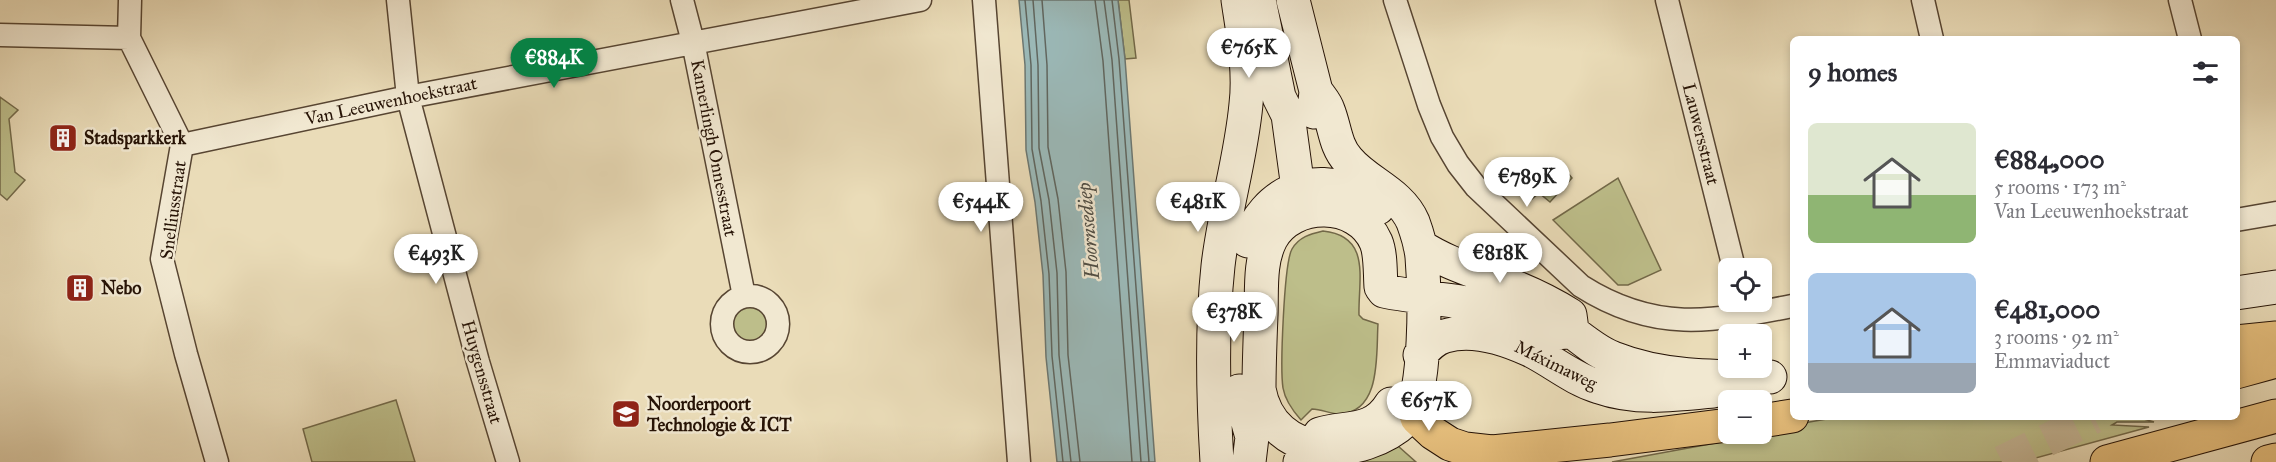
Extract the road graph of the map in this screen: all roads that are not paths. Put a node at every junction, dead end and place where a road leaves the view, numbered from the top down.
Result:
1 (130, 0) edge
2 (398, 0) edge
3 (682, 0) edge
4 (920, 0) edge
5 (984, 0) edge
6 (1238, 0) edge
7 (1259, 0) edge
8 (1293, 0) edge
9 (1395, 0) edge
10 (1667, 0) edge
11 (1923, 0) edge
12 (2180, 0) edge
13 (0, 35) edge
14 (1931, 36) edge
15 (2189, 36) edge
16 (129, 38) junction
17 (693, 42) junction
18 (1316, 91) junction
19 (408, 97) junction
20 (182, 145) junction
21 (1332, 186) junction
22 (1287, 203) junction
23 (2276, 213) edge
24 (2240, 219) edge
25 (1732, 258) edge
26 (1414, 274) junction
27 (2276, 287) edge
28 (2240, 292) edge
29 (744, 296) dead end
30 (1790, 306) edge
31 (1772, 307) edge
32 (1730, 312) edge
33 (2276, 338) edge
34 (2240, 342) edge
35 (1420, 355) junction
36 (2276, 361) edge
37 (2240, 371) edge
38 (1781, 375) edge
39 (1400, 414) junction
40 (1790, 416) edge
41 (2276, 416) edge
42 (1772, 419) edge
43 (1718, 426) edge
44 (1263, 429) junction
45 (1484, 457) edge
46 (1319, 458) edge
47 (2276, 460) edge
48 (217, 462) edge
49 (508, 462) edge
50 (1019, 462) edge
51 (1217, 462) edge
52 (1249, 462) edge
53 (1269, 462) edge
54 (1442, 462) edge
55 (2107, 462) edge
56 (2268, 462) edge

1 - 16 street, Snelliusstraat
2 - 19 street, Huygensstraat
3 - 17 street, Kamerlingh Onnesstraat
4 - 17 street, Van Leeuwenhoekstraat
5 - 50 street
6 - 51 main road
7 - 22 main road
8 - 18 main road
9 - 32 street
10 - 25 street, Lauwersstraat
11 - 14 street
12 - 15 street
13 - 16 street
16 - 20 street, Snelliusstraat
17 - 19 street, Van Leeuwenhoekstraat
17 - 29 street, Kamerlingh Onnesstraat
18 - 21 main road
18 - 26 main road
19 - 20 street, Van Leeuwenhoekstraat
19 - 49 street, Huygensstraat
20 - 48 street, Snelliusstraat
21 - 22 main road
21 - 26 main road
22 - 26 main road, Máximaweg
22 - 44 main road
23 - 24 street
26 - 35 main road
26 - 38 main road, Máximaweg
26 - 39 main road
27 - 28 main road
30 - 31 street
33 - 34 highway
35 - 38 main road, Máximaweg
35 - 39 main road
36 - 37 highway
39 - 45 highway
39 - 46 main road
39 - 54 highway
40 - 42 highway
41 - 55 highway
43 - 45 highway
44 - 46 main road
44 - 52 main road
44 - 53 main road
47 - 56 highway

